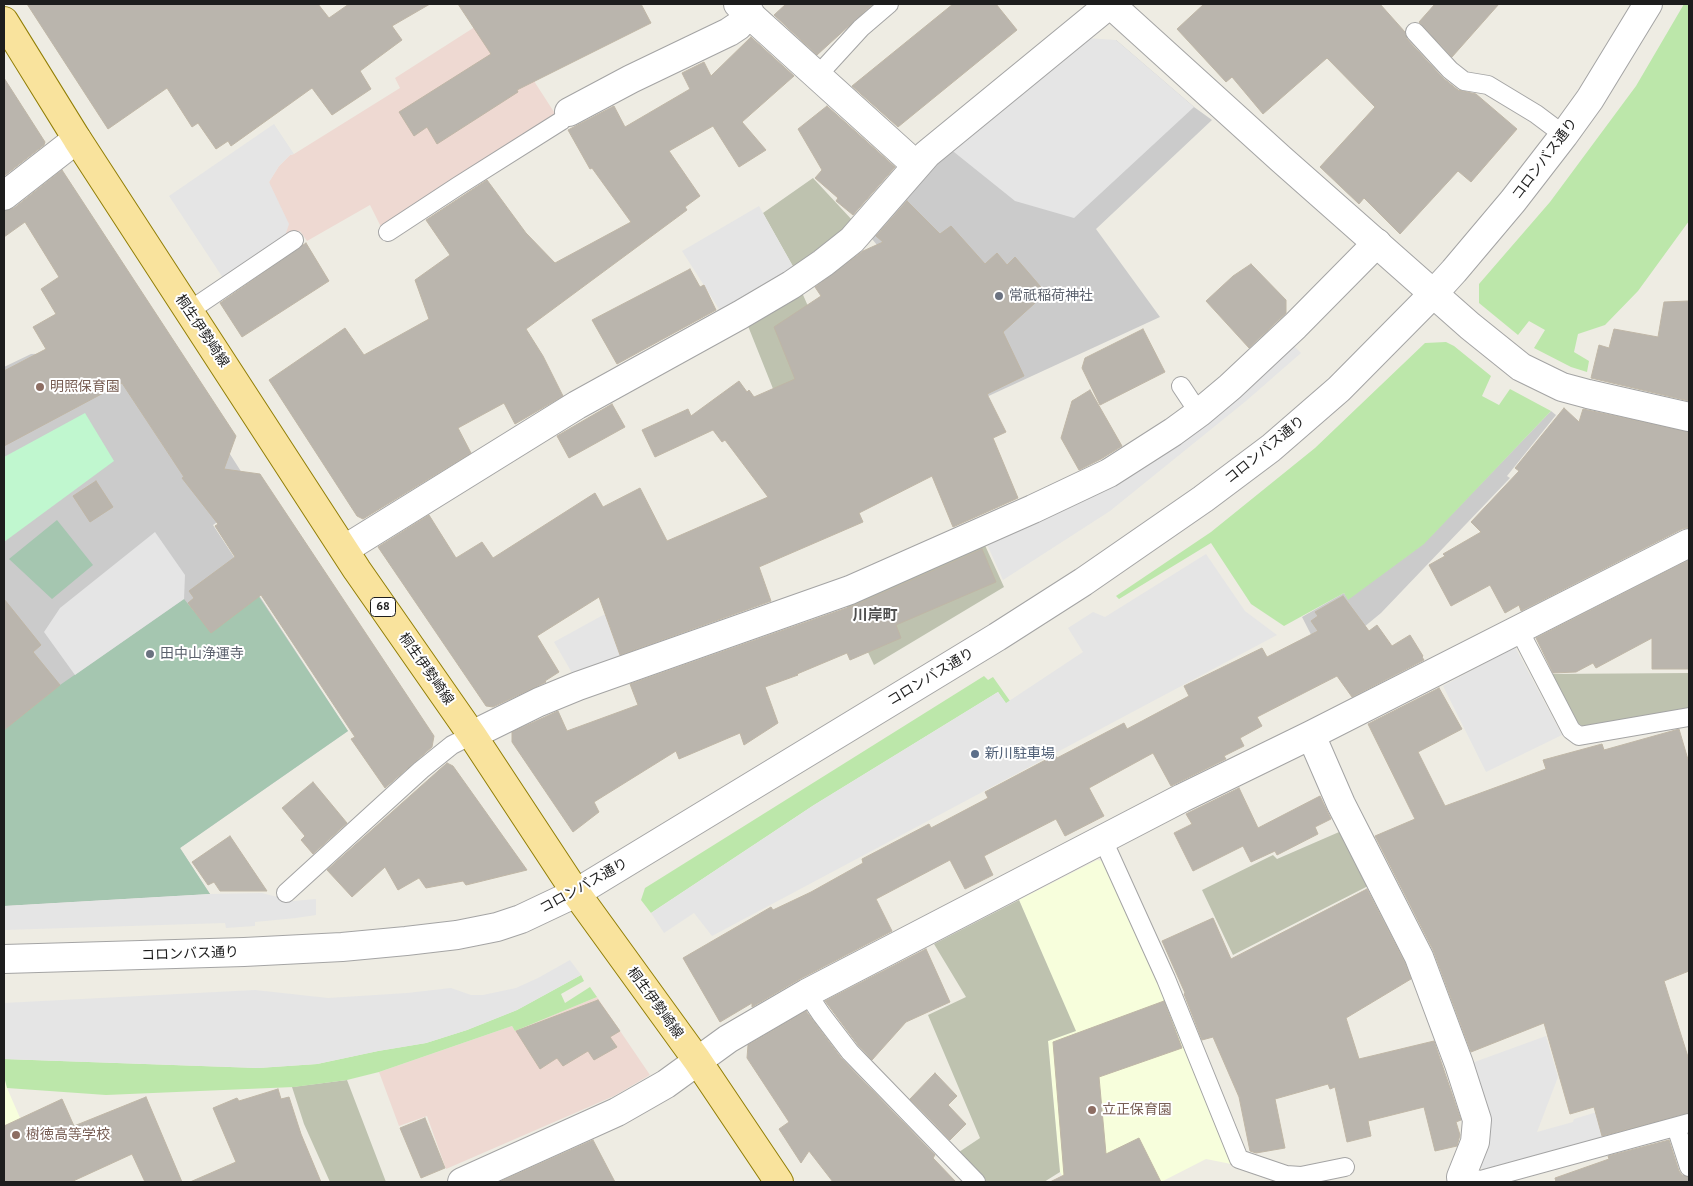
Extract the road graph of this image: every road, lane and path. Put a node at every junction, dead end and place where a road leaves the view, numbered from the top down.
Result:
1 (889, 4) edge
2 (1110, 4) edge
3 (1648, 4) edge
4 (744, 9) edge
5 (4, 22) edge
6 (1416, 32) dead end
7 (818, 75) junction
8 (569, 112) joint
9 (1564, 135) junction
10 (76, 140) junction
11 (916, 166) junction
12 (4, 196) edge
13 (388, 232) dead end
14 (294, 240) dead end
15 (1377, 243) junction
16 (1434, 293) junction
17 (189, 311) junction
18 (1180, 386) dead end
19 (1199, 413) junction
20 (1689, 417) edge
21 (1689, 543) edge
22 (345, 549) junction
23 (1519, 630) junction
24 (1689, 717) edge
25 (472, 735) junction
26 (1311, 735) junction
27 (1103, 840) junction
28 (286, 893) dead end
29 (576, 893) junction
30 (4, 959) edge
31 (808, 993) junction
32 (697, 1060) junction
33 (1682, 1125) edge
34 (1345, 1167) dead end
35 (1689, 1167) edge
36 (1459, 1180) edge
37 (462, 1182) edge
38 (779, 1182) edge
39 (976, 1182) edge

1 - 7 lane
2 - 11 street
2 - 15 street
3 - 9 street, コロンバス通り
4 - 7 street
4 - 8 street
5 - 10 main road, 桐生伊勢崎線 / 68
6 - 9 lane
7 - 11 street
8 - 13 lane
9 - 16 street, コロンバス通り
10 - 12 street
10 - 17 main road, 桐生伊勢崎線 / 68
11 - 22 street
14 - 17 lane
15 - 16 street
15 - 19 street
16 - 20 street
16 - 29 street, コロンバス通り
17 - 22 main road, 桐生伊勢崎線 / 68
18 - 19 lane
19 - 25 street
21 - 23 street
22 - 25 main road, 桐生伊勢崎線 / 68
23 - 24 lane
23 - 26 street
25 - 28 lane
25 - 29 main road, 桐生伊勢崎線 / 68
26 - 27 street
26 - 36 street
27 - 31 street
27 - 34 lane
29 - 30 street, コロンバス通り
29 - 32 main road, 桐生伊勢崎線 / 68
31 - 32 street
31 - 39 lane
32 - 37 street
32 - 38 main road, 桐生伊勢崎線 / 68
33 - 35 lane
33 - 36 lane

